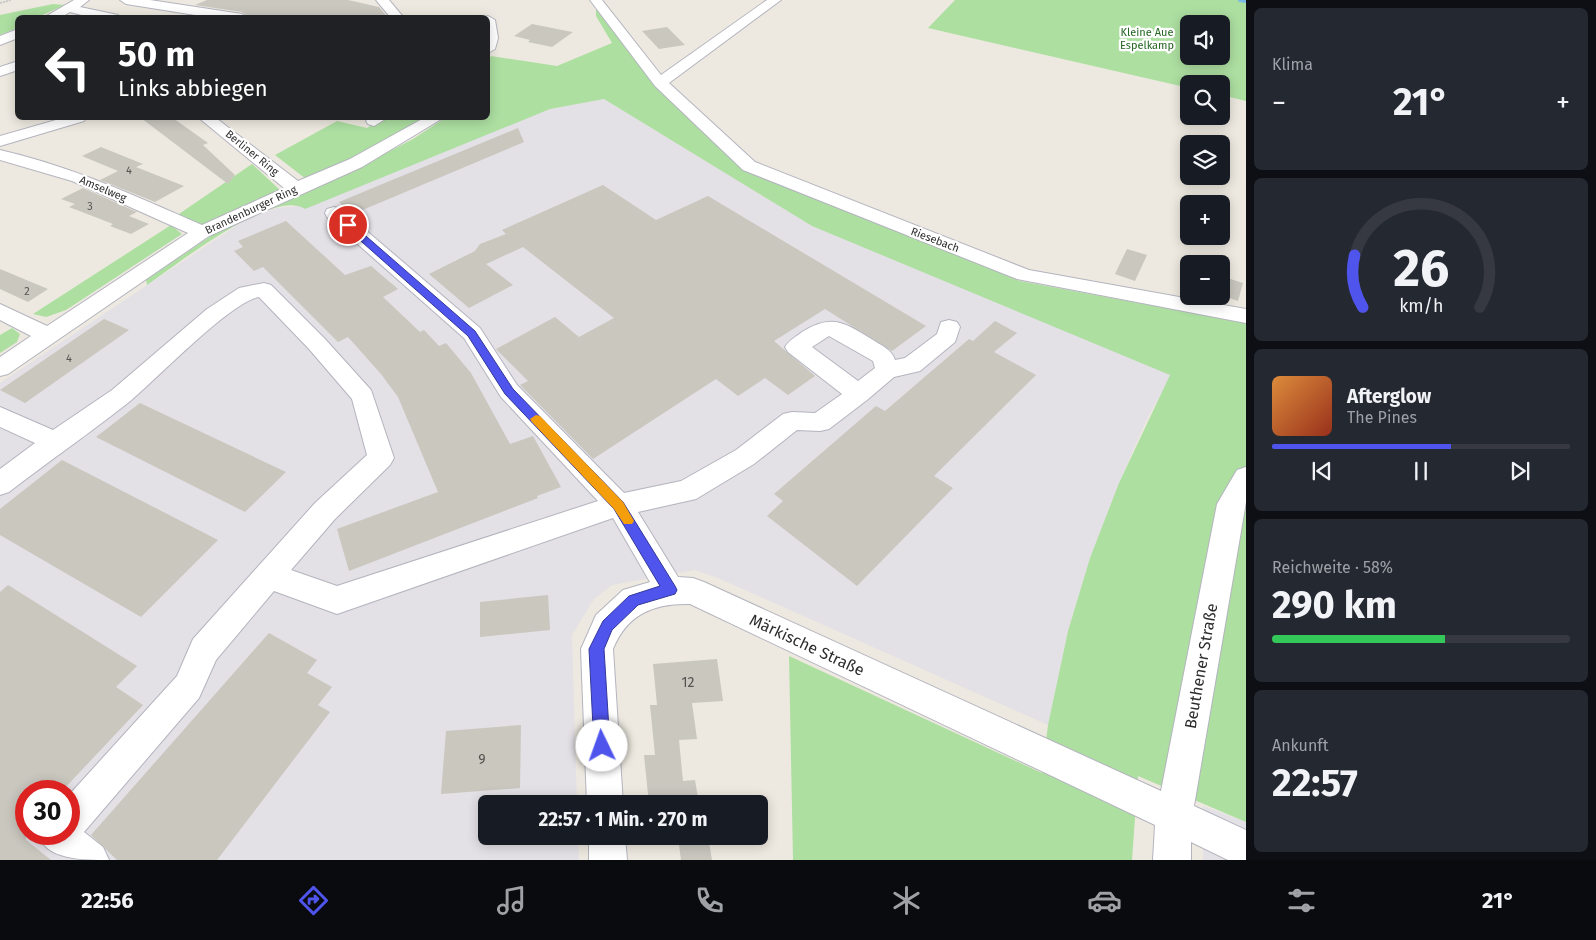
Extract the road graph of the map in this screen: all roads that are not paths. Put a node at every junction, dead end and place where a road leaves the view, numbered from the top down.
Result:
1 (83, 0) edge
2 (126, 0) edge
3 (382, 0) edge
4 (596, 0) edge
5 (775, 0) edge
6 (170, 5) junction
7 (68, 8) junction
8 (55, 15) edge
9 (100, 15) edge
10 (148, 15) edge
11 (225, 15) edge
12 (395, 15) edge
13 (15, 35) edge
14 (0, 42) edge
15 (15, 66) edge
16 (0, 72) edge
17 (660, 84) junction
18 (71, 120) edge
19 (210, 120) edge
20 (431, 120) edge
21 (0, 141) edge
22 (0, 155) edge
23 (297, 189) junction
24 (334, 213) dead end
25 (202, 232) junction
26 (0, 311) edge
27 (1246, 316) edge
28 (949, 327) dead end
29 (47, 335) junction
30 (0, 368) edge
31 (887, 370) junction
32 (859, 394) junction
33 (0, 416) edge
34 (55, 442) junction
35 (1246, 477) edge
36 (0, 484) edge
37 (619, 505) junction
38 (270, 576) junction
39 (670, 590) junction
40 (605, 795) edge
41 (80, 810) edge
42 (1174, 815) junction
43 (69, 845) edge
44 (607, 845) edge
45 (1246, 849) edge
46 (90, 860) edge
47 (608, 860) edge
48 (1172, 860) edge

1 - 7 street
2 - 6 street
3 - 12 street
4 - 17 street, Riesebach
5 - 17 street
6 - 10 street
6 - 11 street
7 - 8 street
7 - 9 street
13 - 14 street
15 - 16 street
17 - 27 street, Riesebach
18 - 21 street
19 - 23 street, Berliner Ring
20 - 23 street, Brandenburger Ring
22 - 25 street, Amselweg
23 - 25 street, Brandenburger Ring
24 - 37 street
25 - 29 street, Brandenburger Ring
26 - 29 street
28 - 31 street
29 - 30 street, Brandenburger Ring
31 - 32 street
31 - 32 street
32 - 37 street
33 - 34 street
34 - 36 street
34 - 38 street
35 - 42 street, Beuthener Straße
37 - 38 street
37 - 39 street
38 - 41 street
39 - 40 street, Märkische Straße
39 - 42 street, Märkische Straße
42 - 45 street, Märkische Straße
42 - 48 street, Beuthener Straße
43 - 46 street
44 - 47 street

